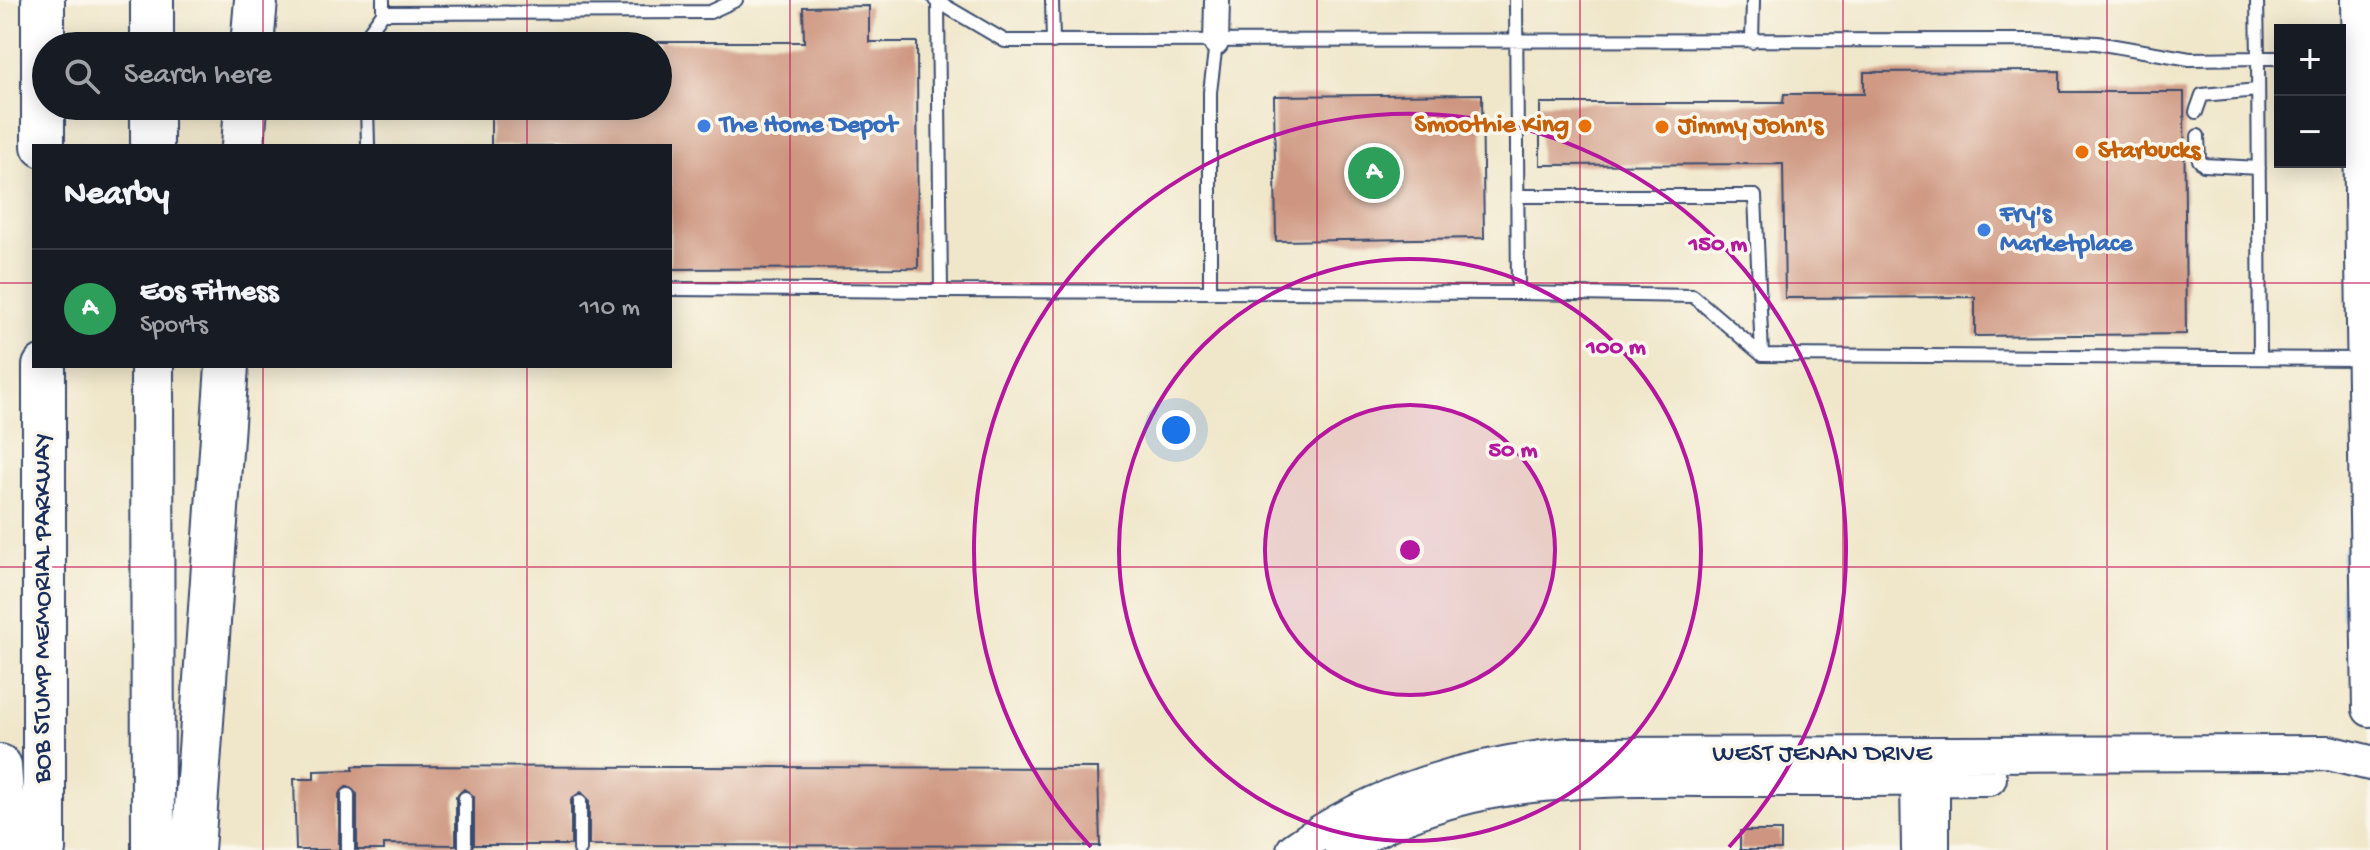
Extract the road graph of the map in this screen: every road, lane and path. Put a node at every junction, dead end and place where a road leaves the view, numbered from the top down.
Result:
1 (43, 0) edge
2 (152, 0) edge
3 (256, 0) edge
4 (736, 0) edge
5 (1052, 0) edge
6 (1217, 0) edge
7 (1516, 0) edge
8 (1753, 0) edge
9 (2257, 0) edge
10 (2359, 0) edge
11 (937, 1) edge
12 (383, 7) edge
13 (43, 32) edge
14 (152, 32) edge
15 (253, 32) edge
16 (369, 32) edge
17 (1053, 42) junction
18 (1752, 42) junction
19 (1216, 43) junction
20 (1517, 43) junction
21 (2258, 58) junction
22 (2274, 58) edge
23 (2258, 90) junction
24 (2196, 112) dead end
25 (43, 120) edge
26 (152, 120) edge
27 (245, 120) edge
28 (367, 120) edge
29 (2198, 136) dead end
30 (43, 144) edge
31 (152, 144) edge
32 (243, 144) edge
33 (368, 144) edge
34 (2259, 168) junction
35 (1518, 196) junction
36 (672, 289) edge
37 (941, 291) junction
38 (1210, 291) junction
39 (1518, 293) junction
40 (1762, 355) junction
41 (2260, 358) junction
42 (2367, 359) edge
43 (44, 368) edge
44 (152, 368) edge
45 (227, 368) edge
46 (2370, 709) edge
47 (2370, 763) edge
48 (0, 766) edge
49 (2370, 770) edge
50 (1925, 771) junction
51 (348, 795) dead end
52 (465, 798) dead end
53 (580, 801) dead end
54 (6, 850) edge
55 (44, 850) edge
56 (153, 850) edge
57 (193, 850) edge
58 (348, 850) edge
59 (465, 850) edge
60 (580, 850) edge
61 (1294, 850) edge
62 (1342, 850) edge
63 (1914, 850) edge
64 (1937, 850) edge

1 - 13 highway
2 - 14 highway
3 - 15 highway
4 - 12 lane
5 - 17 lane
6 - 19 street
7 - 20 lane
8 - 18 lane
9 - 21 lane
10 - 42 street
11 - 17 lane
11 - 37 lane
12 - 16 lane
17 - 19 lane
18 - 20 lane
18 - 21 lane
19 - 20 lane
19 - 38 lane
20 - 35 lane
21 - 22 lane
21 - 23 lane
23 - 24 lane
23 - 34 lane
25 - 30 highway
26 - 31 highway
27 - 32 highway
28 - 33 lane
29 - 34 lane
34 - 41 lane
35 - 39 lane
35 - 40 lane
36 - 37 lane
37 - 38 lane
38 - 39 lane
39 - 40 lane
40 - 41 lane
41 - 42 lane
42 - 46 street
43 - 55 highway, BOB STUMP MEMORIAL PARKWAY
44 - 56 highway
45 - 57 highway
47 - 50 street, WEST JENAN DRIVE
48 - 54 highway
49 - 50 street, WEST JENAN DRIVE
50 - 61 street, WEST JENAN DRIVE
50 - 62 street, WEST JENAN DRIVE
50 - 63 street
50 - 64 street
51 - 58 lane
52 - 59 lane
53 - 60 lane

